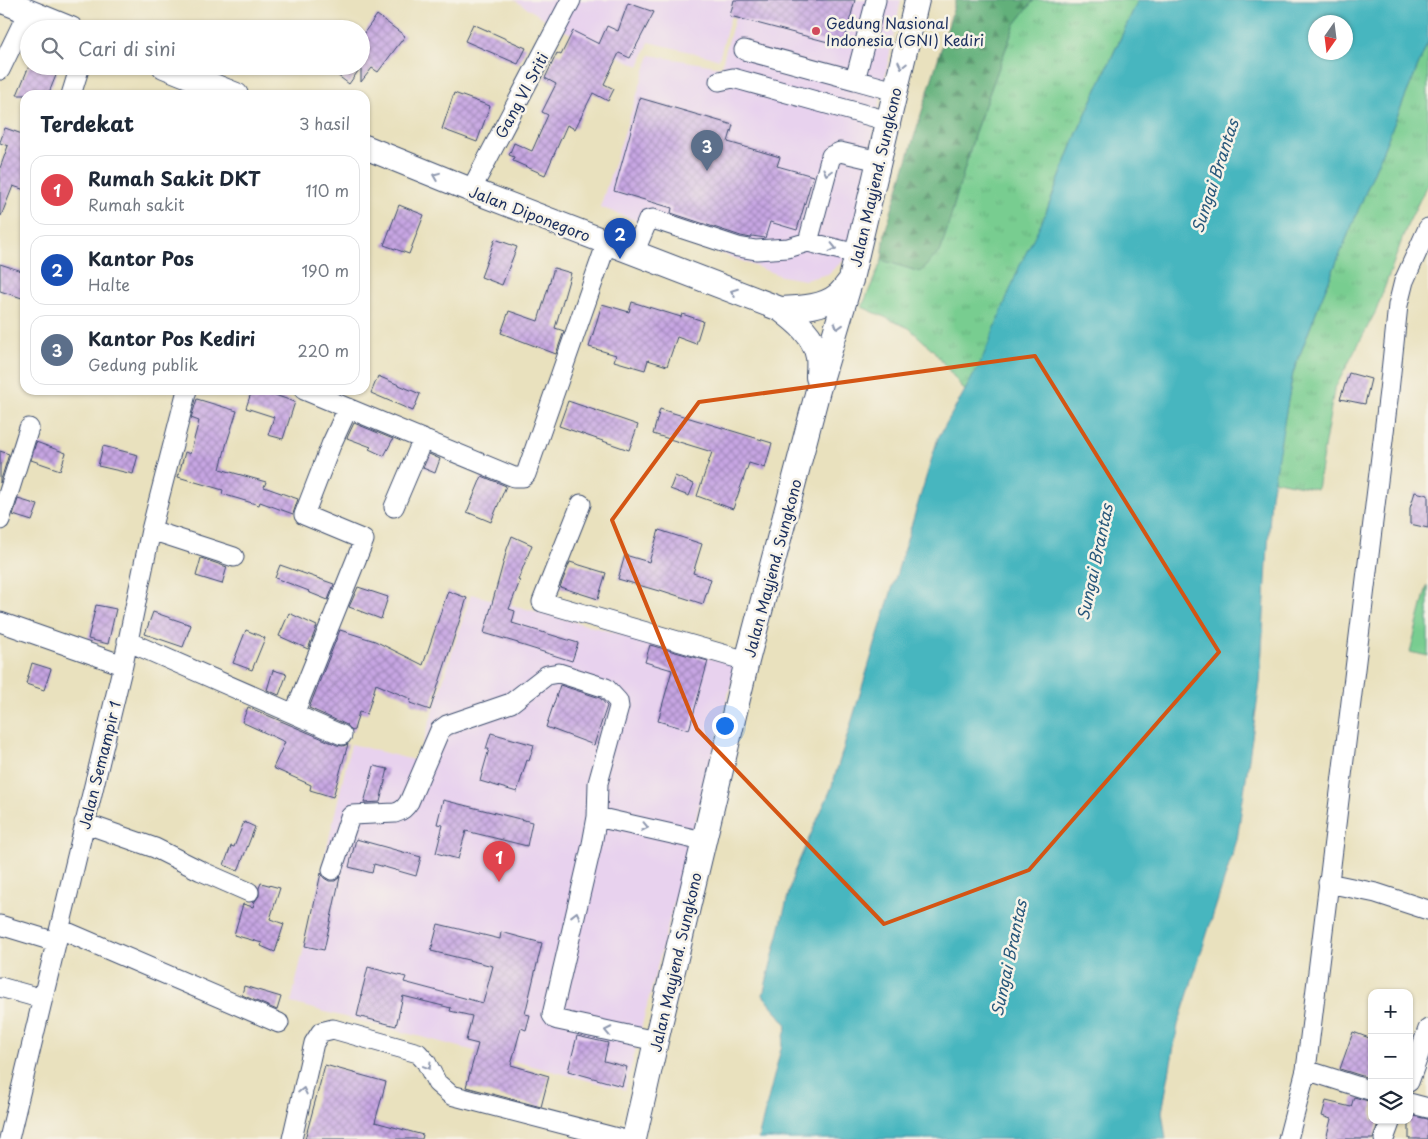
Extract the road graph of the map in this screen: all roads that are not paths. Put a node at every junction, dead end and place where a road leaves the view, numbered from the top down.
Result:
1 (0, 0) edge
2 (571, 0) edge
3 (876, 0) edge
4 (917, 0) edge
5 (28, 12) junction
6 (24, 20) edge
7 (48, 20) edge
8 (20, 28) edge
9 (744, 50) dead end
10 (1, 66) edge
11 (77, 75) edge
12 (186, 75) edge
13 (855, 80) junction
14 (719, 81) dead end
15 (73, 90) edge
16 (224, 90) edge
17 (895, 91) junction
18 (888, 121) junction
19 (370, 149) edge
20 (879, 160) junction
21 (471, 190) junction
22 (1428, 228) edge
23 (607, 242) junction
24 (808, 242) junction
25 (634, 253) junction
26 (857, 254) junction
27 (851, 279) junction
28 (780, 309) junction
29 (818, 390) junction
30 (186, 395) edge
31 (316, 395) edge
32 (348, 408) junction
33 (29, 428) dead end
34 (423, 439) junction
35 (581, 504) dead end
36 (394, 507) dead end
37 (0, 520) edge
38 (151, 530) junction
39 (234, 556) dead end
40 (0, 622) edge
41 (128, 641) junction
42 (747, 661) junction
43 (123, 665) junction
44 (294, 714) junction
45 (342, 735) dead end
46 (597, 817) junction
47 (84, 823) junction
48 (704, 841) junction
49 (332, 870) dead end
50 (1337, 885) junction
51 (249, 892) dead end
52 (1428, 910) edge
53 (0, 925) edge
54 (58, 936) junction
55 (0, 988) edge
56 (43, 999) junction
57 (279, 1022) dead end
58 (1428, 1029) edge
59 (656, 1041) junction
60 (1306, 1070) junction
61 (1410, 1079) edge
62 (1368, 1090) edge
63 (1413, 1104) edge
64 (1428, 1108) edge
65 (1390, 1124) edge
66 (565, 1132) edge
67 (9, 1139) edge
68 (292, 1139) edge
69 (621, 1139) edge
70 (634, 1139) edge
71 (1288, 1139) edge
72 (1384, 1139) edge

1 - 5 main road
2 - 21 street, Gang VI Sriti
3 - 13 street
4 -> 17 main road, Jalan Mayjend. Sungkono
5 - 6 street
5 - 7 main road
8 - 10 street
9 - 13 street
11 - 15 street
12 - 16 main road
13 - 17 street
14 - 18 street
17 - 18 main road, Jalan Mayjend. Sungkono
18 - 20 main road, Jalan Mayjend. Sungkono
21 -> 19 main road, Jalan Diponegoro
20 -> 24 street
20 - 26 main road, Jalan Mayjend. Sungkono
21 - 23 main road, Jalan Diponegoro
22 - 50 street
23 - 25 main road, Jalan Diponegoro
23 - 34 street
24 - 25 street
24 -> 26 street
28 -> 25 main road, Jalan Diponegoro
26 - 27 main road, Jalan Mayjend. Sungkono
27 - 28 main road, Jalan Diponegoro
27 -> 29 main road, Jalan Mayjend. Sungkono
28 - 29 main road, Jalan Diponegoro
29 - 42 main road, Jalan Mayjend. Sungkono
30 - 38 street, Jalan Semampir 1
31 - 32 street
32 - 34 street
32 - 44 street
33 - 37 street
34 - 36 street
35 - 42 street
38 - 39 street
38 - 41 street, Jalan Semampir 1
40 - 43 street
41 - 43 street, Jalan Semampir 1
41 - 44 street
42 - 48 main road, Jalan Mayjend. Sungkono
43 - 47 street, Jalan Semampir 1
44 - 45 street
46 -> 48 street
46 - 49 street
59 -> 46 street
47 - 51 street
47 - 54 street, Jalan Semampir 1
48 - 59 main road, Jalan Mayjend. Sungkono
50 - 52 street
50 - 60 street
53 - 54 street
54 - 56 street, Jalan Semampir 1
54 - 57 street
55 - 56 street
56 - 67 street, Jalan Semampir 1
58 - 61 street
59 - 70 main road, Jalan Mayjend. Sungkono
60 - 62 street
60 - 71 street
63 - 64 street
65 - 72 street
68 -> 66 street
66 - 69 street

